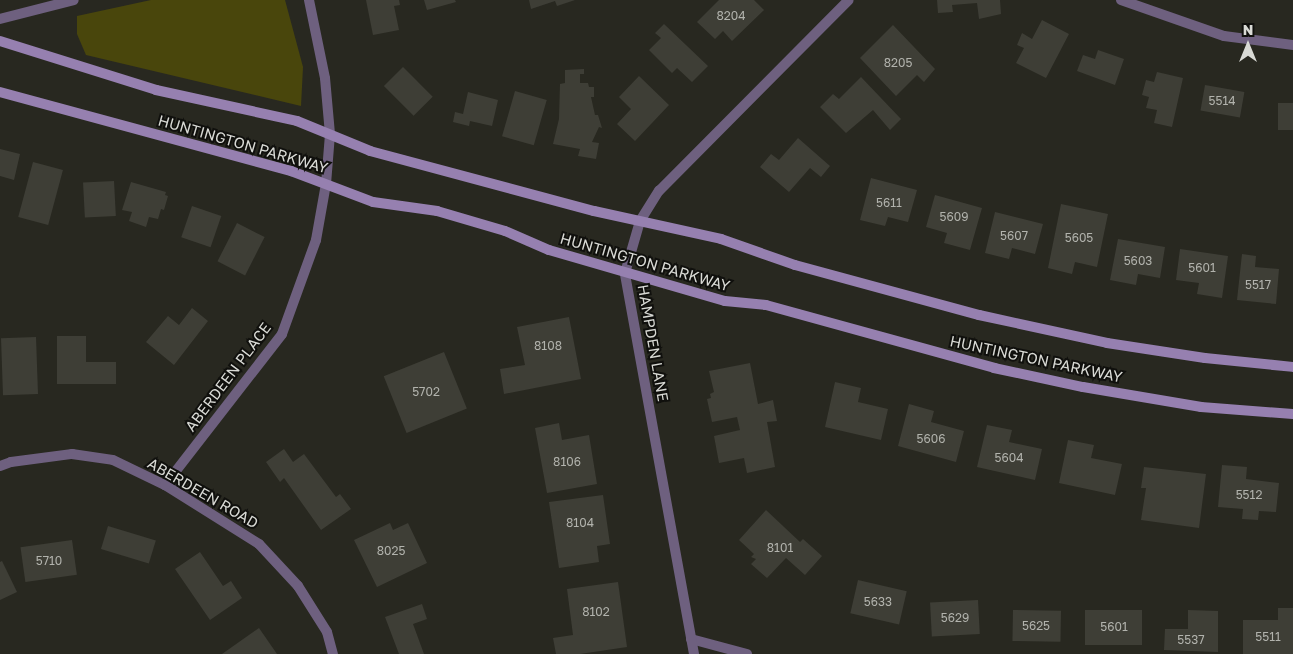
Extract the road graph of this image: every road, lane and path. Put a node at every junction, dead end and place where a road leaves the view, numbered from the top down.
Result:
1 (74, 0) edge
2 (309, 0) edge
3 (849, 0) edge
4 (1121, 0) edge
5 (0, 19) edge
6 (0, 41) edge
7 (1293, 44) edge
8 (0, 92) edge
9 (330, 134) junction
10 (326, 184) junction
11 (640, 221) junction
12 (625, 273) junction
13 (1293, 367) edge
14 (1293, 414) edge
15 (0, 466) edge
16 (165, 485) junction
17 (691, 640) junction
18 (333, 654) edge
19 (694, 654) edge
20 (748, 654) edge

1 - 5 street
2 - 9 street, ABERDEEN PLACE
3 - 11 street, HAMPDEN LANE
4 - 7 street
6 - 9 street, HUNTINGTON PARKWAY
8 - 10 street, HUNTINGTON PARKWAY
9 - 10 street, ABERDEEN PLACE
9 - 11 street, HUNTINGTON PARKWAY
10 - 12 street, HUNTINGTON PARKWAY
10 - 16 street, ABERDEEN PLACE
11 - 12 street, HAMPDEN LANE
11 - 13 street, HUNTINGTON PARKWAY
12 - 14 street, HUNTINGTON PARKWAY
12 - 17 street, HAMPDEN LANE
15 - 16 street, ABERDEEN ROAD
16 - 18 street, ABERDEEN ROAD
17 - 19 street, HAMPDEN LANE
17 - 20 street

